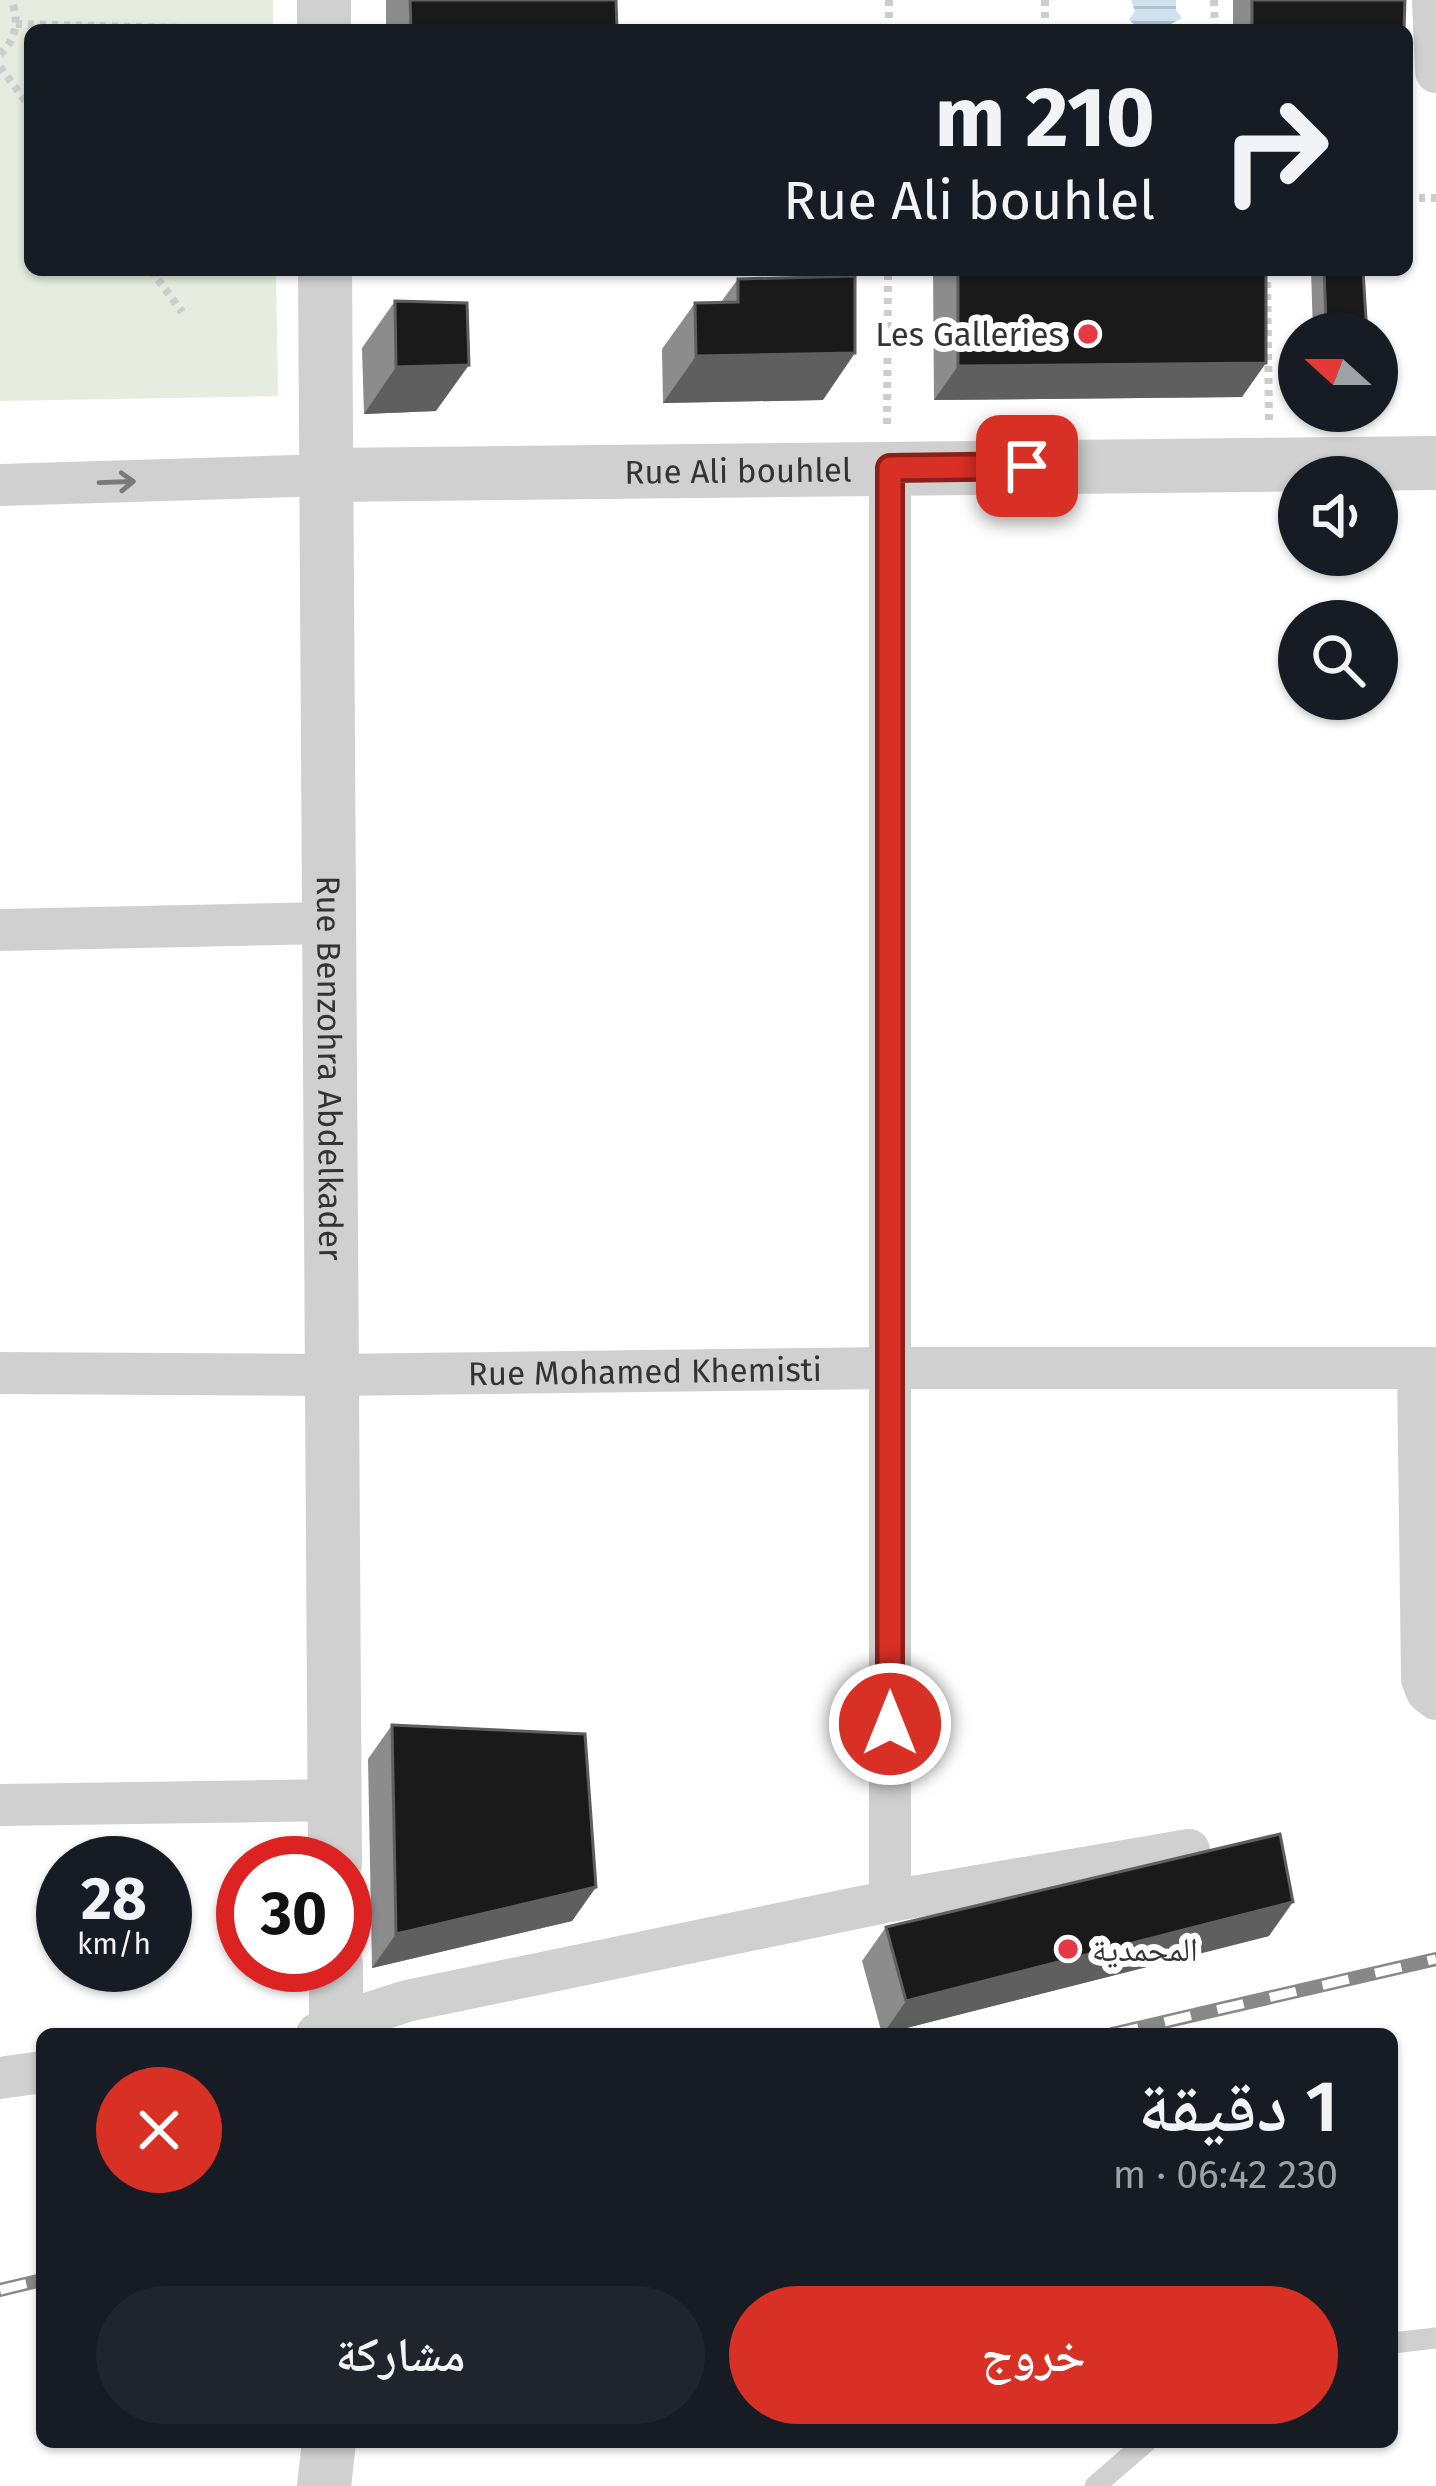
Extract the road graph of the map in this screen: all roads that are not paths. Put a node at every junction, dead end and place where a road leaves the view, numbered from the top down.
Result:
1 (1434, 8) edge
2 (1436, 72) edge
3 (325, 276) edge
4 (1436, 463) edge
5 (890, 468) junction
6 (326, 475) junction
7 (0, 485) edge
8 (329, 923) junction
9 (0, 930) edge
10 (890, 1368) junction
11 (1427, 1369) edge
12 (0, 1373) edge
13 (332, 1375) junction
14 (1436, 1699) edge
15 (335, 1800) junction
16 (0, 1805) edge
17 (335, 1836) edge
18 (1189, 1850) edge
19 (890, 1901) junction
20 (334, 1992) edge
21 (330, 2028) edge
22 (339, 2028) edge
23 (36, 2073) edge
24 (0, 2078) edge
25 (1436, 2338) edge
26 (1398, 2342) edge
27 (328, 2448) edge
28 (1139, 2448) edge
29 (324, 2486) edge
30 (1095, 2486) edge

1 - 2 street
3 - 6 street, Rue Benzohra Abdelkader
4 - 5 street, Rue Ali bouhlel
5 - 6 street, Rue Ali bouhlel
5 - 10 street
7 -> 6 street
6 - 8 street, Rue Benzohra Abdelkader
8 - 9 street
8 - 13 street, Rue Benzohra Abdelkader
10 - 11 street, Rue Mohamed Khemisti
10 - 13 street, Rue Mohamed Khemisti
10 - 19 street
11 - 14 street
12 - 13 street, Rue Mohamed Khemisti
13 - 15 street, Rue Benzohra Abdelkader
15 - 16 street
15 - 17 street, Rue Benzohra Abdelkader
18 - 19 street
19 - 22 street
20 - 21 street
23 - 24 street
25 - 26 lane
27 - 29 street
28 - 30 lane

